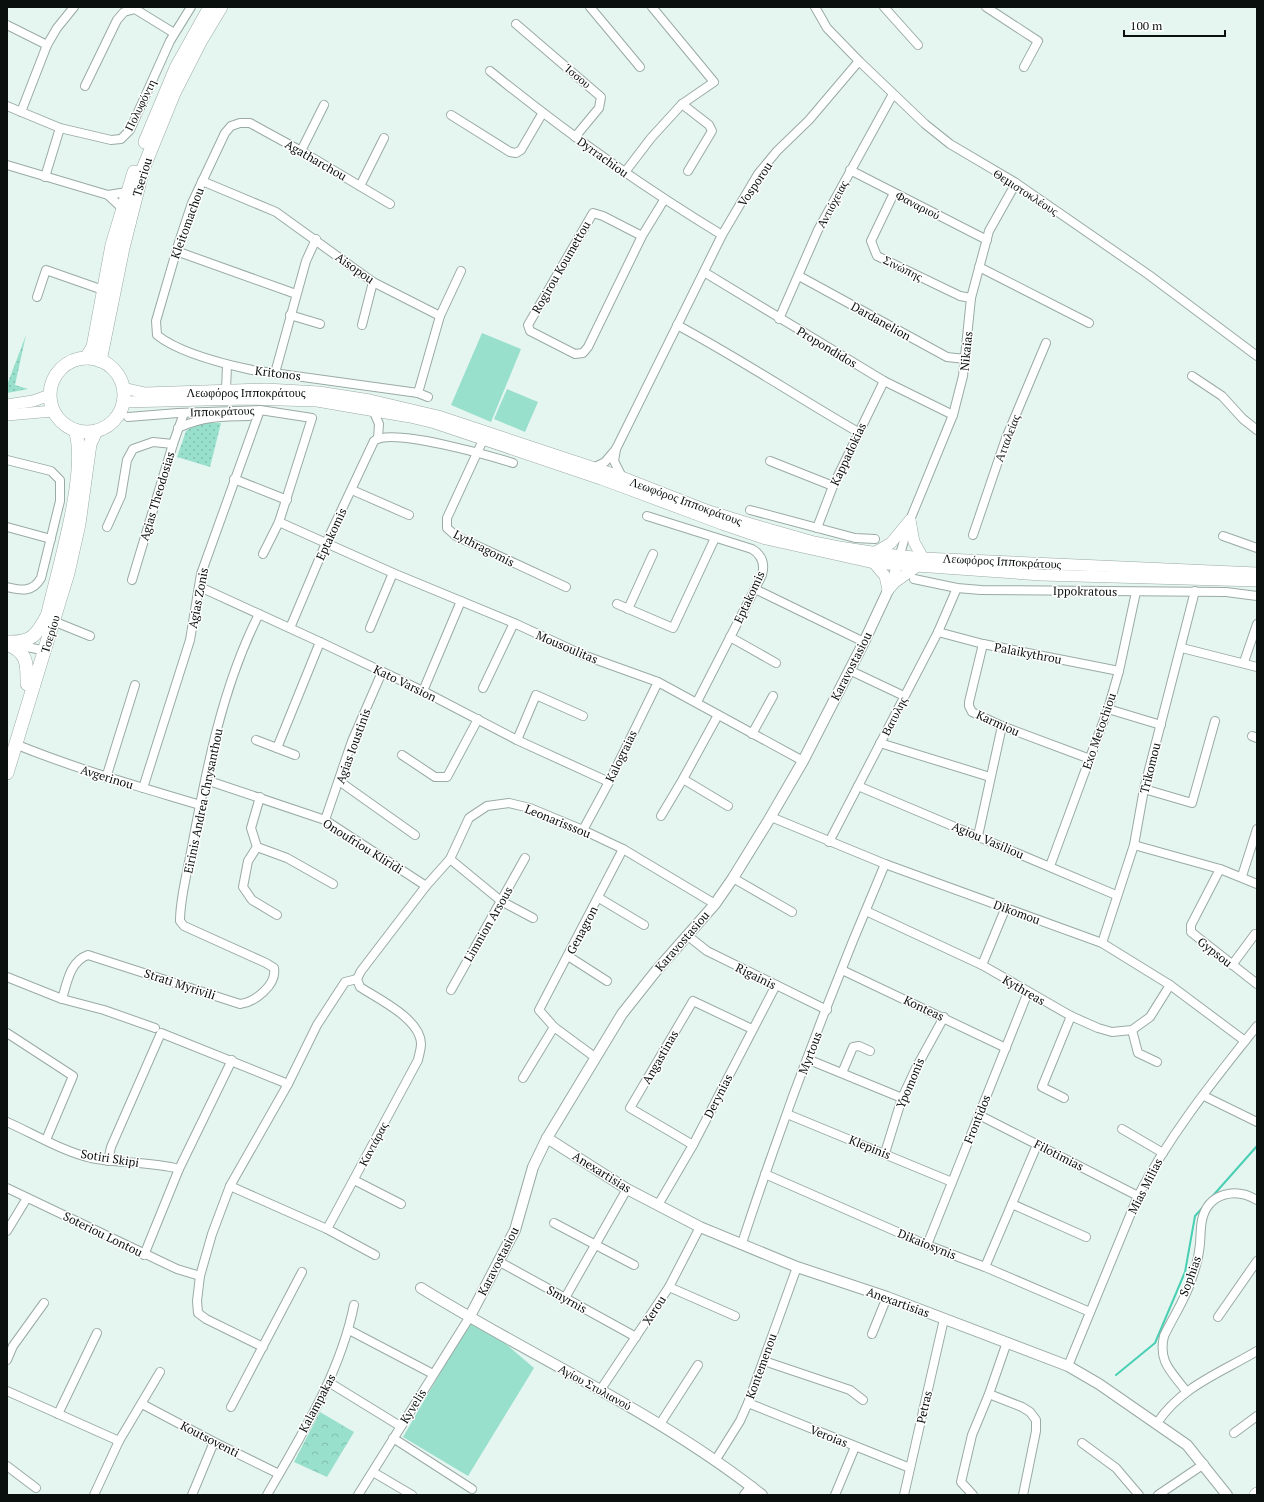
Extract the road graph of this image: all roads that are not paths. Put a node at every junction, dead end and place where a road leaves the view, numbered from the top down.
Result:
1 (74, 7) edge
2 (191, 7) edge
3 (210, 7) edge
4 (221, 7) edge
5 (590, 7) edge
6 (652, 7) edge
7 (815, 7) edge
8 (884, 7) edge
9 (986, 7) edge
10 (516, 24) dead end
11 (7, 25) edge
12 (174, 33) junction
13 (47, 45) junction
14 (918, 45) dead end
15 (859, 61) junction
16 (640, 67) dead end
17 (1024, 67) dead end
18 (490, 71) dead end
19 (85, 86) dead end
20 (893, 94) junction
21 (682, 104) junction
22 (324, 105) dead end
23 (7, 106) edge
24 (21, 112) junction
25 (542, 114) junction
26 (450, 115) dead end
27 (240, 123) joint
28 (60, 128) junction
29 (575, 137) junction
30 (384, 138) dead end
31 (300, 151) junction
32 (7, 165) edge
33 (850, 170) junction
34 (688, 171) dead end
35 (625, 172) junction
36 (45, 176) junction
37 (202, 181) junction
38 (1016, 183) junction
39 (360, 186) junction
40 (127, 192) junction
41 (894, 193) junction
42 (108, 195) junction
43 (664, 200) junction
44 (390, 204) dead end
45 (122, 209) junction
46 (722, 235) junction
47 (642, 236) junction
48 (316, 239) junction
49 (987, 240) junction
50 (176, 251) junction
51 (979, 267) junction
52 (461, 271) dead end
53 (704, 272) junction
54 (799, 276) junction
55 (373, 282) junction
56 (103, 290) junction
57 (296, 294) junction
58 (37, 297) dead end
59 (971, 298) junction
60 (290, 315) junction
61 (440, 316) junction
62 (779, 319) junction
63 (1089, 323) dead end
64 (320, 324) dead end
65 (362, 325) dead end
66 (677, 325) junction
67 (157, 335) joint
68 (1046, 343) dead end
69 (1257, 356) edge
70 (86, 358) junction
71 (965, 359) junction
72 (100, 361) junction
73 (227, 365) junction
74 (275, 373) junction
75 (1192, 376) dead end
76 (884, 381) junction
77 (123, 388) junction
78 (226, 390) junction
79 (418, 393) junction
80 (50, 395) junction
81 (428, 396) dead end
82 (181, 400) junction
83 (123, 402) junction
84 (7, 405) edge
85 (260, 410) junction
86 (373, 410) junction
87 (53, 411) junction
88 (184, 413) junction
89 (390, 413) junction
90 (7, 414) edge
91 (953, 415) junction
92 (249, 416) dead end
93 (128, 417) dead end
94 (379, 424) junction
95 (178, 428) junction
96 (75, 430) junction
97 (1257, 430) edge
98 (96, 431) junction
99 (858, 432) junction
100 (376, 439) junction
101 (483, 440) junction
102 (173, 444) junction
103 (616, 449) junction
104 (477, 452) junction
105 (7, 460) edge
106 (770, 461) dead end
107 (513, 463) dead end
108 (593, 468) junction
109 (622, 477) junction
110 (234, 479) junction
111 (833, 486) junction
112 (352, 490) junction
113 (287, 500) junction
114 (750, 510) dead end
115 (409, 515) dead end
116 (647, 516) dead end
117 (910, 520) junction
118 (279, 522) junction
119 (7, 527) edge
120 (107, 527) dead end
121 (817, 528) junction
122 (973, 535) dead end
123 (1223, 536) dead end
124 (715, 538) junction
125 (51, 539) junction
126 (875, 539) dead end
127 (326, 543) junction
128 (1257, 548) edge
129 (263, 554) dead end
130 (653, 554) dead end
131 (874, 558) junction
132 (895, 562) junction
133 (919, 562) junction
134 (1257, 573) edge
135 (393, 574) junction
136 (914, 579) dead end
137 (132, 580) dead end
138 (1257, 581) edge
139 (200, 587) junction
140 (566, 587) dead end
141 (7, 588) edge
142 (957, 588) junction
143 (755, 589) junction
144 (888, 590) junction
145 (1195, 591) junction
146 (1136, 592) junction
147 (1257, 596) edge
148 (461, 601) junction
149 (617, 604) dead end
150 (628, 609) junction
151 (259, 614) junction
152 (50, 618) junction
153 (514, 623) junction
154 (1257, 624) edge
155 (290, 628) junction
156 (370, 628) dead end
157 (938, 632) junction
158 (90, 636) dead end
159 (730, 637) junction
160 (320, 642) junction
161 (864, 642) junction
162 (7, 643) edge
163 (983, 644) junction
164 (38, 647) junction
165 (1182, 648) junction
166 (1244, 662) junction
167 (776, 663) dead end
168 (1257, 667) edge
169 (849, 670) junction
170 (1119, 671) junction
171 (382, 672) junction
172 (658, 682) junction
173 (27, 684) junction
174 (135, 685) dead end
175 (483, 688) dead end
176 (422, 691) junction
177 (773, 696) dead end
178 (904, 696) junction
179 (697, 702) junction
180 (1108, 709) junction
181 (718, 715) junction
182 (583, 716) dead end
183 (478, 719) junction
184 (1215, 721) dead end
185 (1161, 725) junction
186 (1002, 726) junction
187 (752, 734) junction
188 (256, 740) dead end
189 (518, 740) junction
190 (880, 743) junction
191 (11, 744) edge
192 (278, 748) junction
193 (295, 755) dead end
194 (402, 755) dead end
195 (1090, 759) junction
196 (803, 761) junction
197 (7, 773) edge
198 (990, 777) junction
199 (106, 778) junction
200 (206, 780) junction
201 (683, 780) junction
202 (339, 781) junction
203 (609, 782) junction
204 (858, 786) junction
205 (143, 788) junction
206 (1144, 789) junction
207 (260, 797) junction
208 (200, 805) junction
209 (728, 806) dead end
210 (661, 816) dead end
211 (771, 817) junction
212 (325, 820) junction
213 (1257, 829) edge
214 (583, 830) junction
215 (415, 836) dead end
216 (978, 836) junction
217 (829, 842) junction
218 (1134, 845) junction
219 (257, 847) junction
220 (623, 849) junction
221 (525, 858) dead end
222 (450, 859) junction
223 (885, 864) junction
224 (1050, 866) junction
225 (1220, 869) junction
226 (1242, 876) junction
227 (733, 878) junction
228 (332, 884) dead end
229 (1257, 884) edge
230 (426, 886) junction
231 (1116, 895) junction
232 (599, 898) junction
233 (502, 901) junction
234 (715, 904) junction
235 (1006, 907) junction
236 (866, 911) junction
237 (792, 912) dead end
238 (277, 914) dead end
239 (533, 918) dead end
240 (644, 925) dead end
241 (1255, 934) dead end
242 (688, 936) junction
243 (1102, 943) junction
244 (244, 954) joint
245 (568, 956) junction
246 (982, 965) junction
247 (1232, 965) junction
248 (842, 970) junction
249 (7, 977) edge
250 (357, 979) junction
251 (608, 981) dead end
252 (1257, 984) edge
253 (776, 985) junction
254 (1170, 985) junction
255 (451, 990) dead end
256 (1028, 992) junction
257 (62, 999) junction
258 (827, 1010) junction
259 (1071, 1016) junction
260 (944, 1018) junction
261 (1257, 1026) edge
262 (554, 1027) junction
263 (752, 1029) junction
264 (1132, 1030) junction
265 (158, 1031) junction
266 (7, 1033) edge
267 (1245, 1041) junction
268 (1006, 1048) junction
269 (870, 1051) dead end
270 (596, 1058) junction
271 (807, 1059) junction
272 (232, 1060) junction
273 (1157, 1062) dead end
274 (842, 1073) junction
275 (523, 1078) dead end
276 (288, 1084) junction
277 (1204, 1096) junction
278 (902, 1098) junction
279 (1064, 1098) dead end
280 (787, 1114) junction
281 (979, 1115) junction
282 (7, 1122) edge
283 (1257, 1122) edge
284 (1122, 1129) dead end
285 (547, 1138) junction
286 (46, 1140) junction
287 (692, 1145) junction
288 (1037, 1145) junction
289 (885, 1153) junction
290 (1163, 1153) junction
291 (108, 1161) junction
292 (179, 1169) junction
293 (765, 1174) junction
294 (354, 1180) junction
295 (952, 1182) junction
296 (230, 1186) junction
297 (7, 1188) edge
298 (628, 1189) junction
299 (1138, 1196) junction
300 (27, 1198) junction
301 (1257, 1200) edge
302 (401, 1204) dead end
303 (1012, 1204) junction
304 (658, 1205) junction
305 (554, 1223) dead end
306 (700, 1227) junction
307 (327, 1229) junction
308 (7, 1231) edge
309 (1086, 1237) dead end
310 (742, 1243) junction
311 (595, 1244) junction
312 (927, 1245) junction
313 (144, 1254) junction
314 (375, 1255) dead end
315 (498, 1261) junction
316 (1257, 1261) edge
317 (634, 1265) dead end
318 (797, 1267) junction
319 (985, 1267) junction
320 (302, 1272) dead end
321 (200, 1276) junction
322 (669, 1287) junction
323 (421, 1288) dead end
324 (887, 1297) junction
325 (565, 1298) junction
326 (44, 1303) dead end
327 (354, 1305) dead end
328 (1090, 1312) junction
329 (735, 1316) dead end
330 (1218, 1317) dead end
331 (469, 1318) junction
332 (944, 1319) junction
333 (349, 1330) junction
334 (97, 1333) dead end
335 (872, 1334) dead end
336 (636, 1337) junction
337 (1007, 1342) junction
338 (10, 1345) edge
339 (263, 1347) junction
340 (1257, 1351) edge
341 (7, 1360) edge
342 (764, 1361) junction
343 (698, 1365) dead end
344 (1068, 1366) junction
345 (160, 1372) dead end
346 (433, 1374) junction
347 (330, 1383) junction
348 (601, 1389) junction
349 (7, 1391) edge
350 (1186, 1391) junction
351 (990, 1394) junction
352 (863, 1400) dead end
353 (748, 1403) junction
354 (142, 1404) junction
355 (231, 1407) dead end
356 (58, 1414) junction
357 (1257, 1416) edge
358 (1157, 1423) junction
359 (660, 1424) junction
360 (400, 1426) junction
361 (1234, 1433) dead end
362 (393, 1438) junction
363 (119, 1441) junction
364 (214, 1442) junction
365 (1082, 1443) dead end
366 (855, 1446) junction
367 (716, 1461) junction
368 (1204, 1464) junction
369 (7, 1466) edge
370 (910, 1468) junction
371 (373, 1472) junction
372 (279, 1474) junction
373 (752, 1487) junction
374 (36, 1488) dead end
375 (472, 1489) dead end
376 (94, 1495) edge
377 (192, 1495) edge
378 (267, 1495) edge
379 (358, 1495) edge
380 (412, 1495) edge
381 (745, 1495) edge
382 (762, 1495) edge
383 (835, 1495) edge
384 (904, 1495) edge
385 (973, 1495) edge
386 (1023, 1495) edge
387 (1139, 1495) edge
388 (1158, 1495) edge
389 (1227, 1495) edge

1 - 13 street
2 - 12 street, Πολυφόντη
3 - 40 main road, Tseriou
4 - 72 main road, Tseriou
5 - 16 street
6 - 21 street
7 - 15 street, Θεμιστοκλέους
8 - 14 street
9 - 17 street
10 - 29 street, Ίσσου
11 - 13 street
12 - 19 street
12 - 28 street, Πολυφόντη
13 - 24 street
15 - 20 street, Θεμιστοκλέους
15 - 46 street, Vosporou
18 - 25 street, Dyrrachiou
20 - 33 street, Αντιόχειας
20 - 38 street, Θεμιστοκλέους
21 - 34 street
21 - 35 street
22 - 31 street
23 - 24 street, Πολυφόντη
24 - 28 street, Πολυφόντη
25 - 26 street
25 - 29 street, Dyrrachiou
27 - 31 street, Agatharchou
27 - 37 street, Kleitomachou
28 - 36 street
29 - 35 street, Dyrrachiou
30 - 39 street
31 - 39 street, Agatharchou
32 - 36 street
33 - 41 street, Φαναριού
33 - 54 street, Αντιόχειας
35 - 43 street, Dyrrachiou
36 - 42 street
37 - 48 street, Aisopou
37 - 50 street, Kleitomachou
38 - 49 street, Nikaias
38 - 69 street, Θεμιστοκλέους
39 - 44 street, Agatharchou
40 - 42 street
40 - 45 main road, Tseriou
41 - 49 street, Φαναριού
41 - 59 street, Σινώπης
42 - 45 street
43 - 46 street, Dyrrachiou
43 - 47 street, Rogirou Koumettou
45 - 56 main road, Tseriou
46 - 53 street, Vosporou
47 - 47 street, Rogirou Koumettou
48 - 55 street, Aisopou
48 - 57 street
49 - 51 street, Nikaias
50 - 57 street
50 - 67 street, Kleitomachou
51 - 59 street, Nikaias
51 - 63 street
52 - 61 street
53 - 62 street, Propondidos
53 - 66 street, Vosporou
54 - 62 street, Αντιόχειας
54 - 71 street, Dardanelion
55 - 61 street, Aisopou
55 - 65 street
56 - 58 street
56 - 70 main road, Tseriou
57 - 60 street
59 - 71 street, Nikaias
60 - 64 street
60 - 74 street
61 - 79 street
62 - 76 street, Propondidos
66 - 99 street
66 - 103 street, Vosporou
67 - 73 street, Kritonos
68 - 122 street, Ατταλείας
70 - 72 main road
70 - 80 main road
71 - 91 street, Nikaias
72 - 77 main road
73 - 74 street, Kritonos
73 - 78 street
74 - 79 street, Kritonos
75 - 97 street
76 - 91 street, Propondidos
76 - 99 street, Kappadokias
77 - 78 main road, Λεωφόρος Ιπποκράτους
77 - 83 main road
78 - 108 main road, Λεωφόρος Ιπποκράτους
79 - 81 street, Kritonos
80 - 84 main road
80 - 87 main road
82 - 83 main road, Λεωφόρος Ιπποκράτους
82 - 86 main road, Λεωφόρος Ιπποκράτους
82 - 88 street
83 - 98 main road
85 - 88 street, Ιπποκράτους
85 - 110 street, Agias Zonis
85 - 113 street, Ιπποκράτους
86 - 89 main road, Λεωφόρος Ιπποκράτους
86 - 94 street
87 - 90 main road
87 - 96 main road
88 - 93 street, Ιπποκράτους
88 - 95 street, Agias Theodosias
89 - 94 street
89 - 101 main road, Λεωφόρος Ιπποκράτους
91 - 117 street, Nikaias
92 - 95 street
94 - 100 street, Eptakomis
95 - 102 street, Agias Theodosias
96 - 98 main road
96 - 152 main road, Τσερίου
98 - 152 main road, Τσερίου
99 - 111 street, Kappadokias
100 - 104 street
100 - 112 street, Eptakomis
101 - 104 street, Lythragomis
101 - 131 main road, Λεωφόρος Ιπποκράτους
102 - 120 street
102 - 137 street, Agias Theodosias
103 - 108 street
103 - 109 street
104 - 107 street
104 - 140 street, Lythragomis
105 - 125 street
106 - 111 street
108 - 109 main road, Λεωφόρος Ιπποκράτους
109 - 131 main road, Λεωφόρος Ιπποκράτους
110 - 113 street
110 - 139 street, Agias Zonis
111 - 121 street, Kappadokias
112 - 115 street
112 - 127 street, Eptakomis
113 - 118 street
114 - 121 street
116 - 124 street, Eptakomis
117 - 131 main road
117 - 132 street, Nikaias
117 - 133 main road
118 - 127 street, Mousoulitas
118 - 129 street
119 - 125 street
121 - 126 street
123 - 128 street
124 - 143 street, Eptakomis
124 - 150 street
125 - 141 street
127 - 135 street, Mousoulitas
127 - 155 street, Eptakomis
130 - 150 street
131 - 132 main road, Λεωφόρος Ιπποκράτους
131 - 144 main road
132 - 133 main road, Λεωφόρος Ιπποκράτους
132 - 144 street, Karavostasiou
133 - 134 main road, Λεωφόρος Ιπποκράτους
133 - 138 main road, Λεωφόρος Ιπποκράτους
133 - 144 main road
135 - 148 street, Mousoulitas
135 - 156 street
136 - 142 street, Ippokratous
139 - 151 street, Kato Varsion
139 - 205 street, Agias Zonis
142 - 146 street, Ippokratous
142 - 157 street, Βατυλης
143 - 159 street, Eptakomis
143 - 161 street
144 - 161 street, Karavostasiou
145 - 146 street, Ippokratous
145 - 147 street, Ippokratous
145 - 165 street, Trikomou
146 - 170 street, Exo Metochiou
148 - 153 street, Mousoulitas
148 - 176 street
149 - 150 street
151 - 155 street, Kato Varsion
151 - 200 street, Eirinis Andrea Chrysanthou
152 - 158 street
152 - 162 main road
152 - 164 main road
152 - 191 main road, Τσερίου
153 - 172 street, Mousoulitas
153 - 175 street
154 - 166 street
155 - 160 street, Kato Varsion
157 - 163 street, Palaikythrou
157 - 178 street, Βατυλης
159 - 167 street
159 - 179 street, Eptakomis
160 - 171 street, Kato Varsion
160 - 192 street
161 - 169 street, Karavostasiou
162 - 164 street
162 - 173 main road
163 - 170 street, Palaikythrou
163 - 186 street, Karmiou
164 - 173 main road, Τσερίου
165 - 166 street
165 - 185 street, Trikomou
166 - 168 street
169 - 178 street
169 - 196 street, Karavostasiou
170 - 180 street, Exo Metochiou
171 - 176 street, Kato Varsion
171 - 202 street, Agias Ioustinis
172 - 179 street, Mousoulitas
172 - 203 street, Kalograias
173 - 191 main road, Τσερίου
174 - 199 street
176 - 183 street, Kato Varsion
177 - 187 street
178 - 190 street, Βατυλης
179 - 181 street, Mousoulitas
180 - 185 street
180 - 195 street, Exo Metochiou
181 - 187 street, Mousoulitas
181 - 201 street
182 - 189 street
183 - 189 street, Kato Varsion
183 - 194 street
184 - 206 street
185 - 206 street, Trikomou
186 - 195 street, Karmiou
186 - 198 street
187 - 196 street, Mousoulitas
188 - 192 street
189 - 203 street, Kato Varsion
190 - 198 street
190 - 204 street, Βατυλης
191 - 197 main road, Τσερίου
191 - 199 street, Avgerinou
192 - 193 street
195 - 224 street, Exo Metochiou
196 - 211 street, Karavostasiou
198 - 216 street
199 - 205 street, Avgerinou
200 - 207 street, Onoufriou Kliridi
200 - 208 street, Eirinis Andrea Chrysanthou
201 - 209 street
201 - 210 street
202 - 212 street, Agias Ioustinis
202 - 215 street
203 - 214 street, Kalograias
204 - 216 street, Agiou Vasiliou
204 - 217 street, Βατυλης
205 - 208 street, Avgerinou
206 - 218 street, Trikomou
207 - 212 street, Onoufriou Kliridi
207 - 219 street
208 - 244 street, Eirinis Andrea Chrysanthou
211 - 217 street, Dikomou
211 - 227 street, Karavostasiou
212 - 230 street, Onoufriou Kliridi
213 - 226 street
214 - 220 street, Leonarisssou
214 - 222 street, Leonarisssou
216 - 224 street, Agiou Vasiliou
217 - 223 street, Dikomou
218 - 225 street
218 - 231 street, Trikomou
219 - 228 street
219 - 238 street
220 - 232 street, Genagron
220 - 234 street, Leonarisssou
221 - 233 street, Limnion Arsous
222 - 230 street, Leonarisssou
222 - 233 street
223 - 235 street, Dikomou
223 - 236 street, Myrtous
224 - 231 street, Agiou Vasiliou
225 - 226 street
225 - 247 street, Gypsou
226 - 229 street
227 - 234 street, Karavostasiou
227 - 237 street
230 - 250 street, Leonarisssou
231 - 243 street, Trikomou
232 - 240 street
232 - 245 street, Genagron
233 - 239 street
233 - 255 street, Limnion Arsous
234 - 242 street, Karavostasiou
235 - 243 street, Dikomou
235 - 246 street
236 - 246 street, Kythreas
236 - 248 street, Myrtous
241 - 247 street
242 - 253 street, Rigainis
242 - 270 street, Karavostasiou
243 - 254 street, Dikomou
244 - 257 street, Strati Myrivili
245 - 251 street
245 - 262 street, Genagron
246 - 256 street, Kythreas
247 - 252 street, Gypsou
248 - 258 street, Myrtous
248 - 260 street, Konteas
249 - 257 street
250 - 276 street
250 - 294 street, Καντάρας
253 - 258 street, Rigainis
253 - 263 street, Derynias
254 - 264 street
254 - 267 street, Dikomou
256 - 259 street, Kythreas
256 - 268 street, Frontidos
257 - 265 street
258 - 271 street, Myrtous
259 - 264 street, Kythreas
259 - 279 street
260 - 268 street, Konteas
260 - 278 street, Ypomonis
261 - 267 street, Mias Milias
262 - 270 street
262 - 275 street
263 - 287 street, Derynias
263 - 287 street, Angastinas
264 - 273 street
265 - 272 street
265 - 291 street
266 - 286 street
267 - 277 street, Mias Milias
268 - 281 street, Frontidos
269 - 274 street
270 - 285 street, Karavostasiou
271 - 274 street
271 - 280 street, Myrtous
272 - 276 street
272 - 292 street
274 - 278 street
276 - 296 street
277 - 283 street
277 - 290 street, Mias Milias
278 - 289 street, Ypomonis
280 - 289 street, Klepinis
280 - 293 street, Myrtous
281 - 288 street, Filotimias
281 - 295 street, Frontidos
282 - 286 street, Sotiri Skipi
284 - 290 street
285 - 298 street, Anexartisias
285 - 315 street, Karavostasiou
286 - 291 street, Sotiri Skipi
287 - 304 street, Derynias
288 - 299 street, Filotimias
288 - 303 street
289 - 295 street, Klepinis
290 - 299 street, Mias Milias
291 - 292 street, Sotiri Skipi
292 - 313 street
293 - 310 street, Myrtous
293 - 312 street, Dikaiosynis
294 - 302 street
294 - 307 street, Καντάρας
295 - 312 street, Frontidos
296 - 307 street
296 - 321 street
297 - 300 street, Soteriou Lontou
298 - 304 street, Anexartisias
298 - 311 street
299 - 328 street, Mias Milias
300 - 308 street
300 - 313 street, Soteriou Lontou
301 - 350 street, Sophias
303 - 309 street
303 - 319 street
304 - 306 street, Anexartisias
305 - 311 street
306 - 310 street, Anexartisias
306 - 322 street, Xerou
307 - 314 street
310 - 318 street, Anexartisias
311 - 317 street
311 - 325 street
312 - 319 street, Dikaiosynis
313 - 321 street, Soteriou Lontou
315 - 325 street, Smyrnis
315 - 331 street, Karavostasiou
316 - 330 street
318 - 324 street, Anexartisias
318 - 342 street, Kontemenou
319 - 328 street, Dikaiosynis
320 - 339 street
321 - 339 street
322 - 329 street
322 - 336 street, Xerou
323 - 331 street, Αγίου Στυλιανού
324 - 332 street, Anexartisias
324 - 335 street
325 - 336 street, Smyrnis
326 - 338 street
327 - 333 street, Kalampakas
328 - 344 street, Mias Milias
331 - 346 street, Kyvelis
331 - 348 street, Αγίου Στυλιανού
332 - 337 street, Anexartisias
332 - 370 street, Petras
333 - 346 street
333 - 347 street, Kalampakas
334 - 356 street
336 - 348 street, Xerou
337 - 344 street, Anexartisias
337 - 351 street
338 - 341 street
339 - 355 street
340 - 350 street
342 - 352 street
342 - 353 street, Kontemenou
343 - 359 street
344 - 358 street, Anexartisias
345 - 354 street
346 - 360 street, Kyvelis
347 - 360 street
347 - 372 street, Kalampakas
348 - 359 street, Αγίου Στυλιανού
349 - 356 street
350 - 358 street
351 - 385 street
351 - 386 street
353 - 366 street, Veroias
353 - 367 street, Kontemenou
354 - 363 street
354 - 364 street, Koutsoventi
356 - 363 street
357 - 361 street
358 - 368 street, Anexartisias
359 - 367 street, Αγίου Στυλιανού
360 - 362 street, Kyvelis
362 - 371 street, Kyvelis
362 - 375 street
363 - 376 street
364 - 372 street, Koutsoventi
364 - 377 street
365 - 387 street
366 - 370 street, Veroias
366 - 383 street
367 - 373 street, Αγίου Στυλιανού
368 - 388 street
368 - 389 street, Anexartisias
369 - 374 street
370 - 384 street, Petras
371 - 379 street, Kyvelis
371 - 380 street
372 - 378 street, Kalampakas
373 - 381 street
373 - 382 street, Αγίου Στυλιανού

